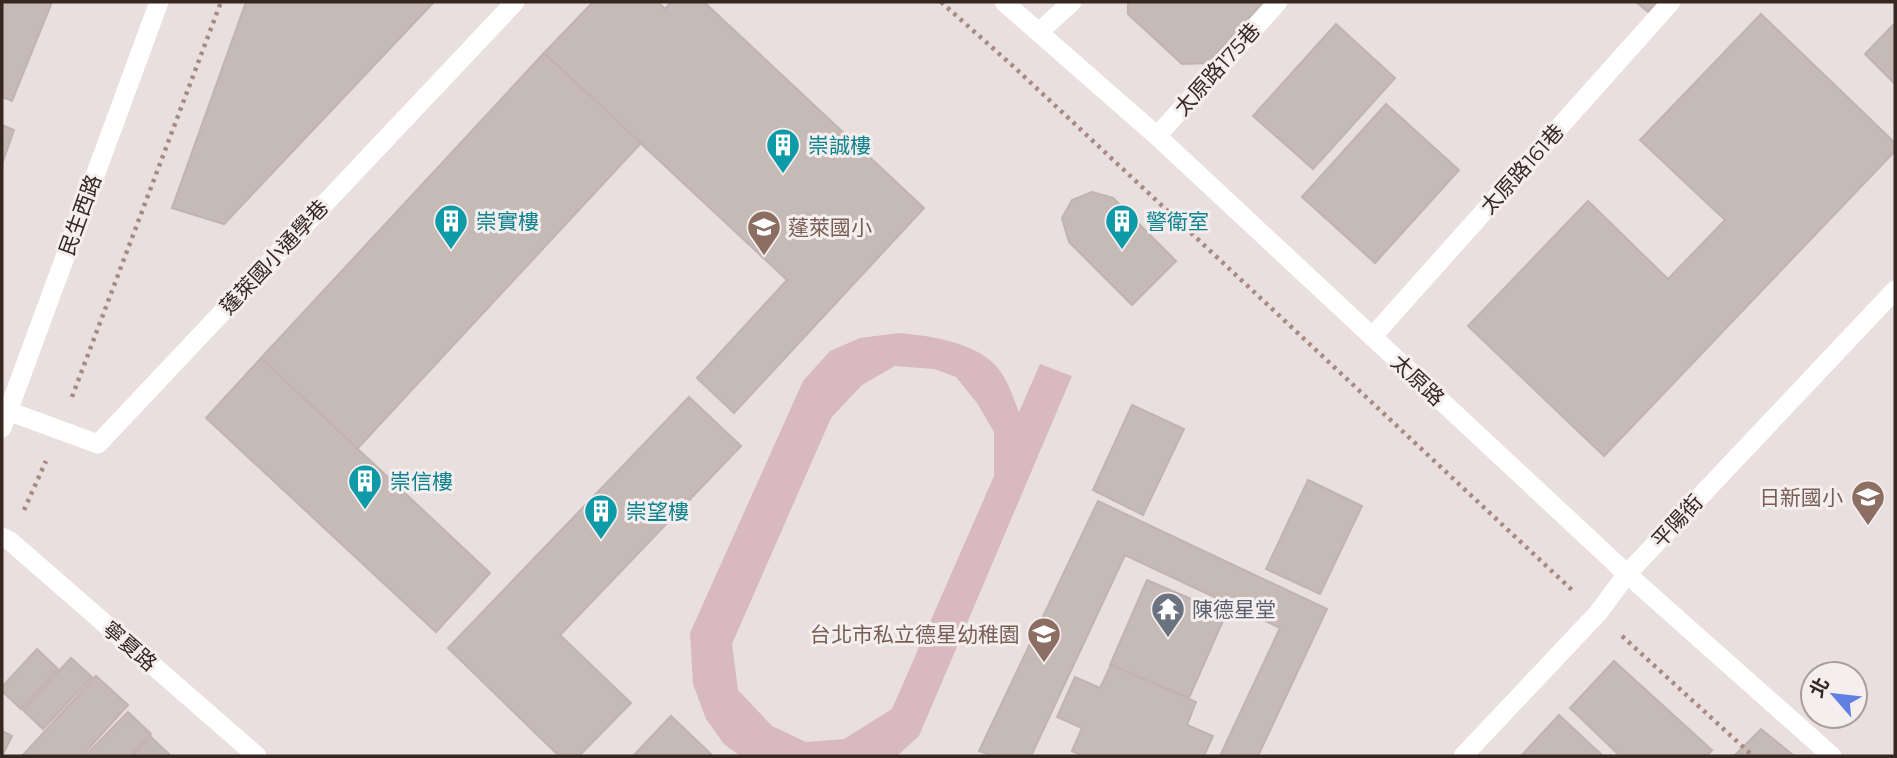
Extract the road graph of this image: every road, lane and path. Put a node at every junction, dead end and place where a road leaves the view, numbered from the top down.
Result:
1 (159, 2) edge
2 (221, 2) edge
3 (515, 2) edge
4 (941, 2) edge
5 (1004, 2) edge
6 (1072, 2) edge
7 (1278, 2) edge
8 (1671, 2) edge
9 (1040, 32) junction
10 (1157, 135) junction
11 (1895, 289) edge
12 (1372, 337) junction
13 (5, 420) edge
14 (60, 430) junction
15 (6, 539) edge
16 (1627, 574) junction
17 (1598, 613) junction
18 (257, 756) edge
19 (1463, 756) edge
20 (1753, 756) edge
21 (1832, 756) edge

1 - 13 street, 民生西路
2 - 14 path
3 - 14 street, 蓬萊國小通學巷
4 - 17 path
5 - 9 street, 太原路
6 - 9 street
7 - 10 street, 太原路175巷
8 - 12 street, 太原路161巷
9 - 10 street, 太原路
10 - 12 street, 太原路
11 - 16 street, 平陽街
12 - 16 street, 太原路
13 - 14 street, 蓬萊國小通學巷
14 - 15 path
15 - 18 street, 寧夏路
16 - 17 street, 平陽街
16 - 21 street, 太原路
17 - 19 street, 平陽街
17 - 20 path

